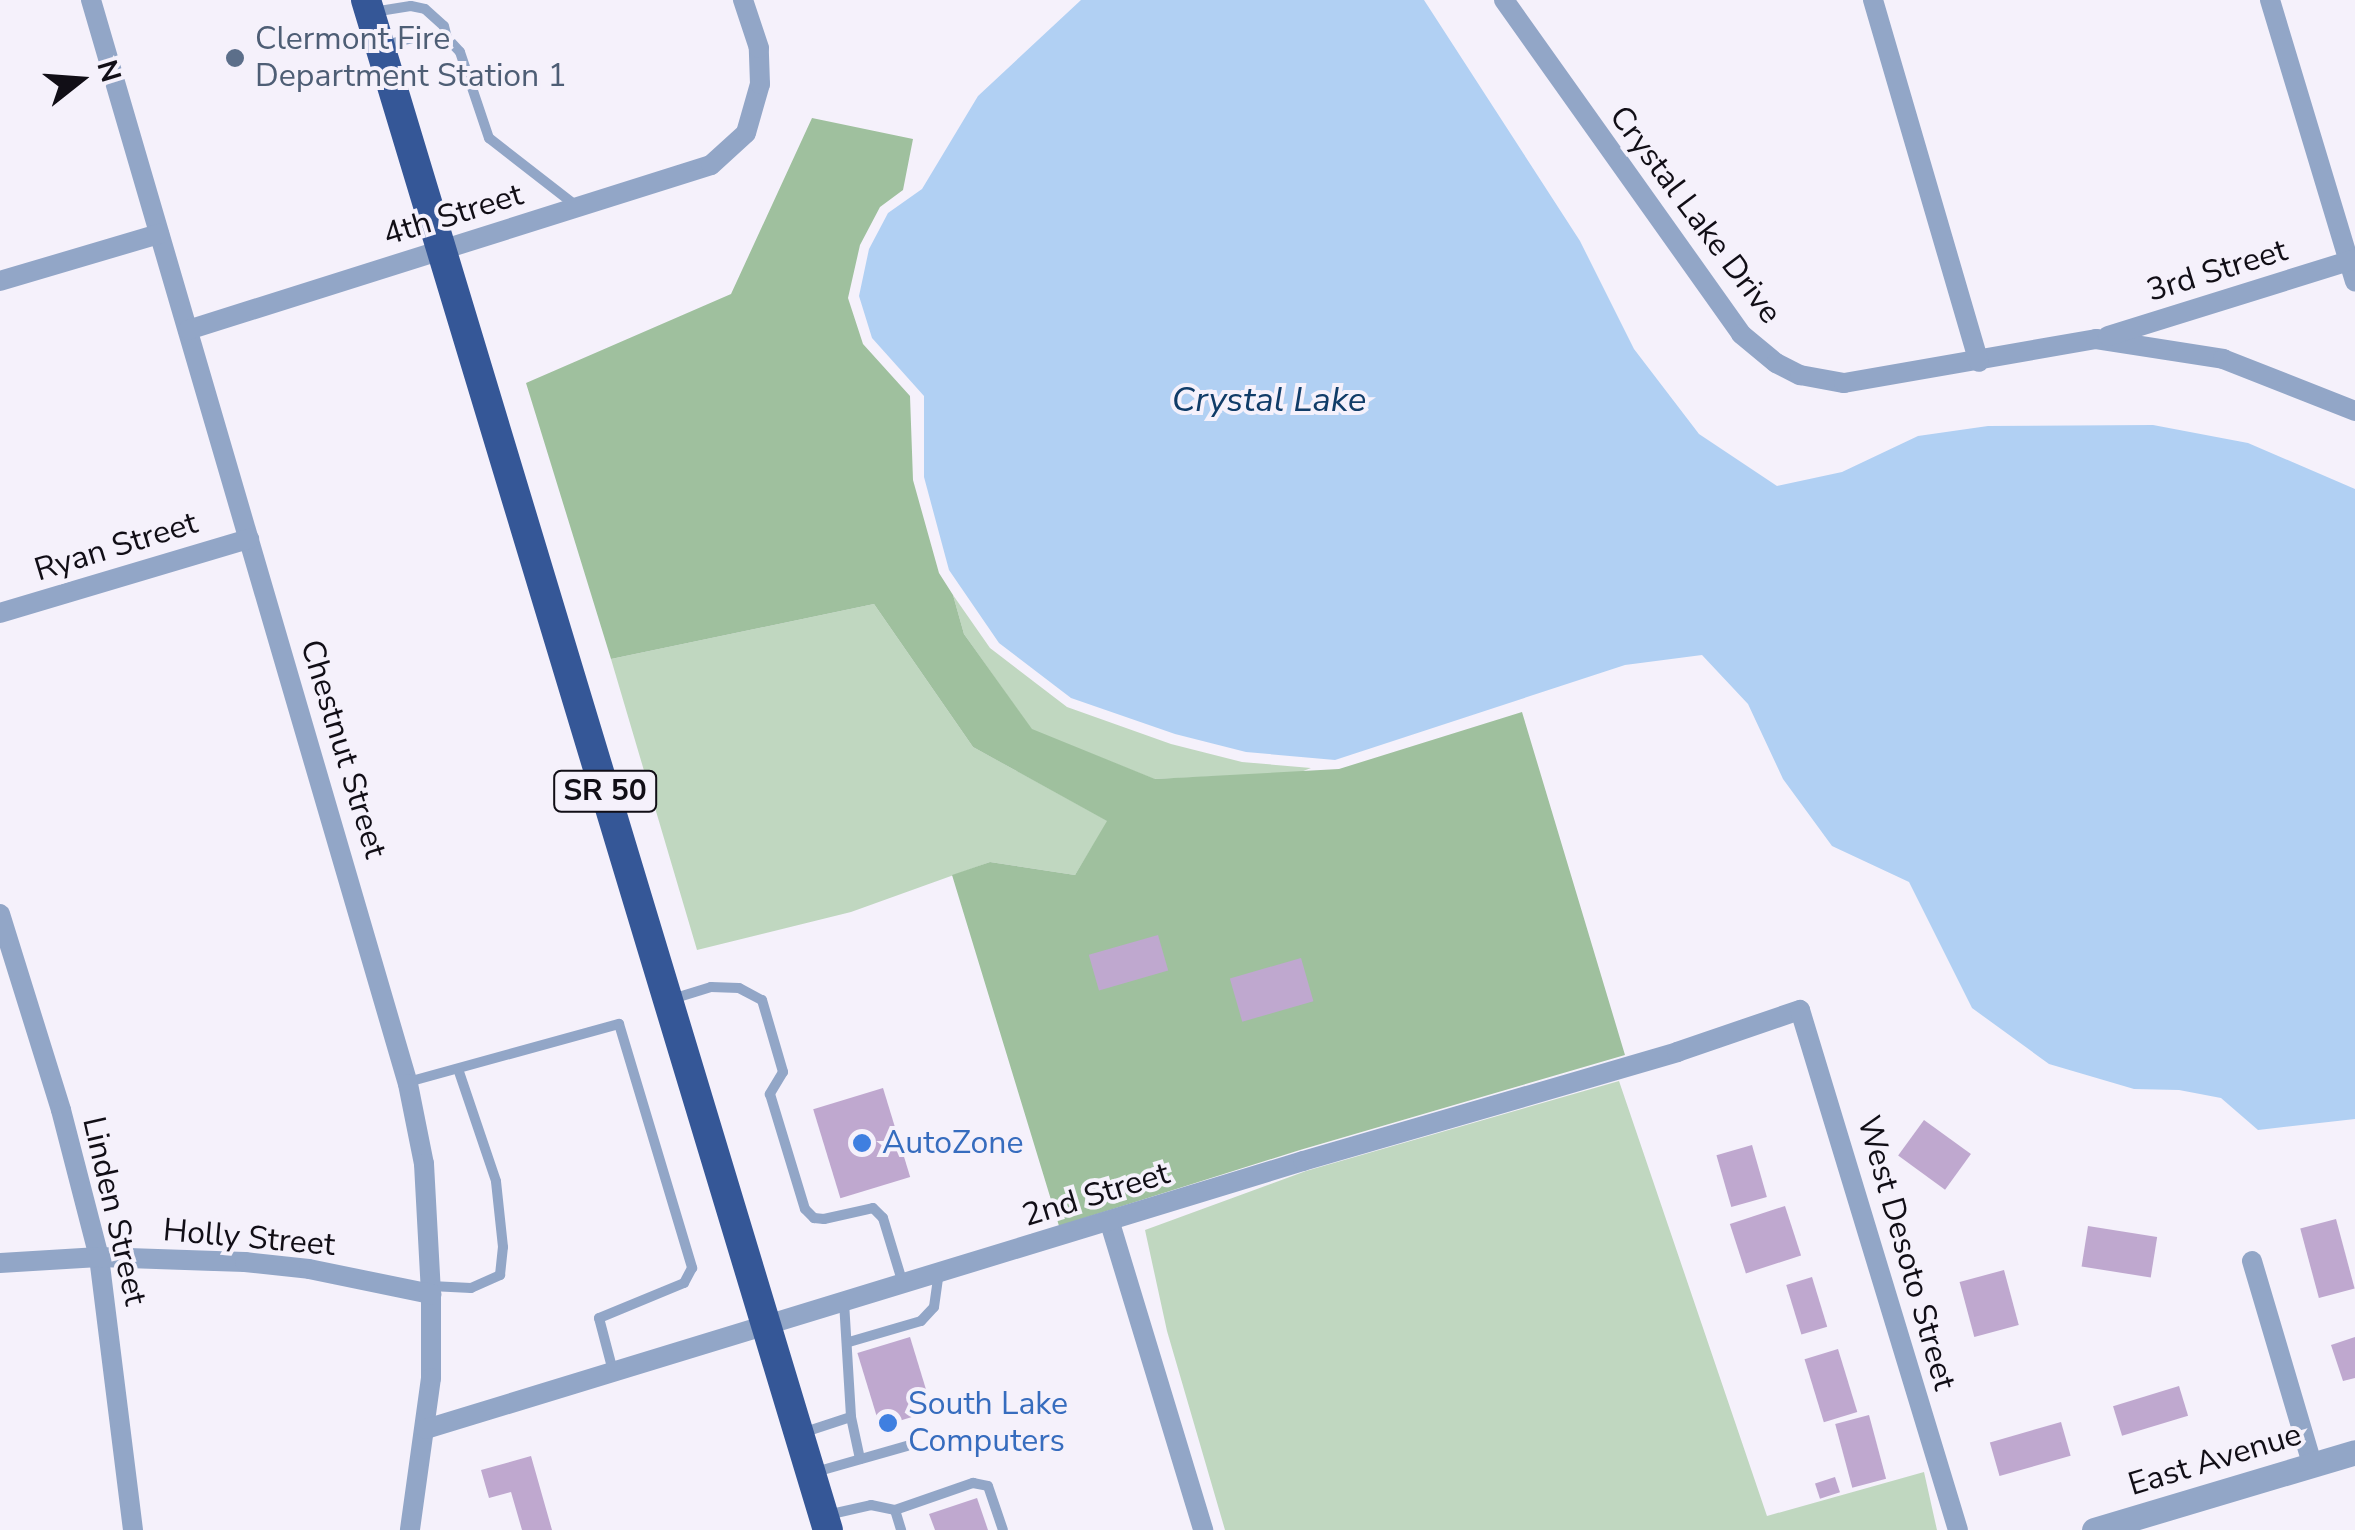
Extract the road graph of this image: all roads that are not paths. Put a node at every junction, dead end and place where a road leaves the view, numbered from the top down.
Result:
1 (92, 0) edge
2 (744, 0) edge
3 (1504, 0) edge
4 (1873, 0) edge
5 (2270, 0) edge
6 (368, 6) edge
7 (447, 38) junction
8 (380, 46) junction
9 (579, 208) junction
10 (158, 234) junction
11 (442, 250) junction
12 (2353, 266) edge
13 (0, 281) edge
14 (188, 330) junction
15 (2096, 339) junction
16 (1979, 362) junction
17 (2355, 411) edge
18 (249, 539) junction
19 (0, 612) edge
20 (0, 914) edge
21 (668, 1000) junction
22 (1782, 1016) joint
23 (458, 1069) junction
24 (408, 1082) junction
25 (1110, 1223) junction
26 (99, 1257) junction
27 (2252, 1261) dead end
28 (0, 1263) edge
29 (939, 1273) junction
30 (903, 1284) junction
31 (431, 1290) junction
32 (844, 1301) junction
33 (766, 1324) junction
34 (849, 1342) junction
35 (613, 1372) junction
36 (851, 1417) junction
37 (426, 1429) junction
38 (799, 1434) junction
39 (907, 1446) dead end
40 (2355, 1452) edge
41 (860, 1460) junction
42 (2312, 1464) junction
43 (811, 1474) junction
44 (895, 1510) junction
45 (826, 1523) edge
46 (134, 1530) edge
47 (410, 1530) edge
48 (901, 1530) edge
49 (1003, 1530) edge
50 (1204, 1530) edge
51 (1958, 1530) edge
52 (2094, 1530) edge

1 - 10 street, Chestnut Street
2 - 9 street, 4th Street
3 - 16 street, Crystal Lake Drive
4 - 16 street
5 - 12 street
6 - 7 lane
6 - 8 highway, SR 50
7 - 8 lane
7 - 9 lane
8 - 11 highway, SR 50
9 - 11 street, 4th Street
10 - 13 street
10 - 14 street, Chestnut Street
11 - 14 street, 4th Street
11 - 21 highway, SR 50
12 - 15 street, 3rd Street
14 - 18 street, Chestnut Street
15 - 16 street, Crystal Lake Drive
15 - 17 street, Crystal Lake Drive
18 - 19 street, Ryan Street
18 - 24 street, Chestnut Street
20 - 26 street, Linden Street
21 - 30 lane
21 - 33 highway, SR 50
22 - 25 street, 2nd Street
22 - 51 street, West Desoto Street
23 - 24 lane
23 - 31 lane
23 - 35 lane
24 - 31 street, Chestnut Street
25 - 29 street, 2nd Street
25 - 50 street
26 - 28 street, Holly Street
26 - 31 street, Holly Street
26 - 46 street, Linden Street
27 - 42 street
29 - 30 street, 2nd Street
29 - 34 lane
30 - 32 street, 2nd Street
31 - 37 street, Chestnut Street
32 - 33 street, 2nd Street
32 - 34 lane
33 - 35 street, 2nd Street
33 - 38 highway, SR 50
34 - 36 lane
35 - 37 street, 2nd Street
36 - 38 lane
36 - 41 lane
37 - 47 street, Chestnut Street
38 - 43 highway, SR 50
39 - 41 lane
40 - 42 street, East Avenue
41 - 43 lane
42 - 52 street, East Avenue
43 - 45 highway, SR 50
44 - 45 lane
44 - 48 lane
44 - 49 lane

